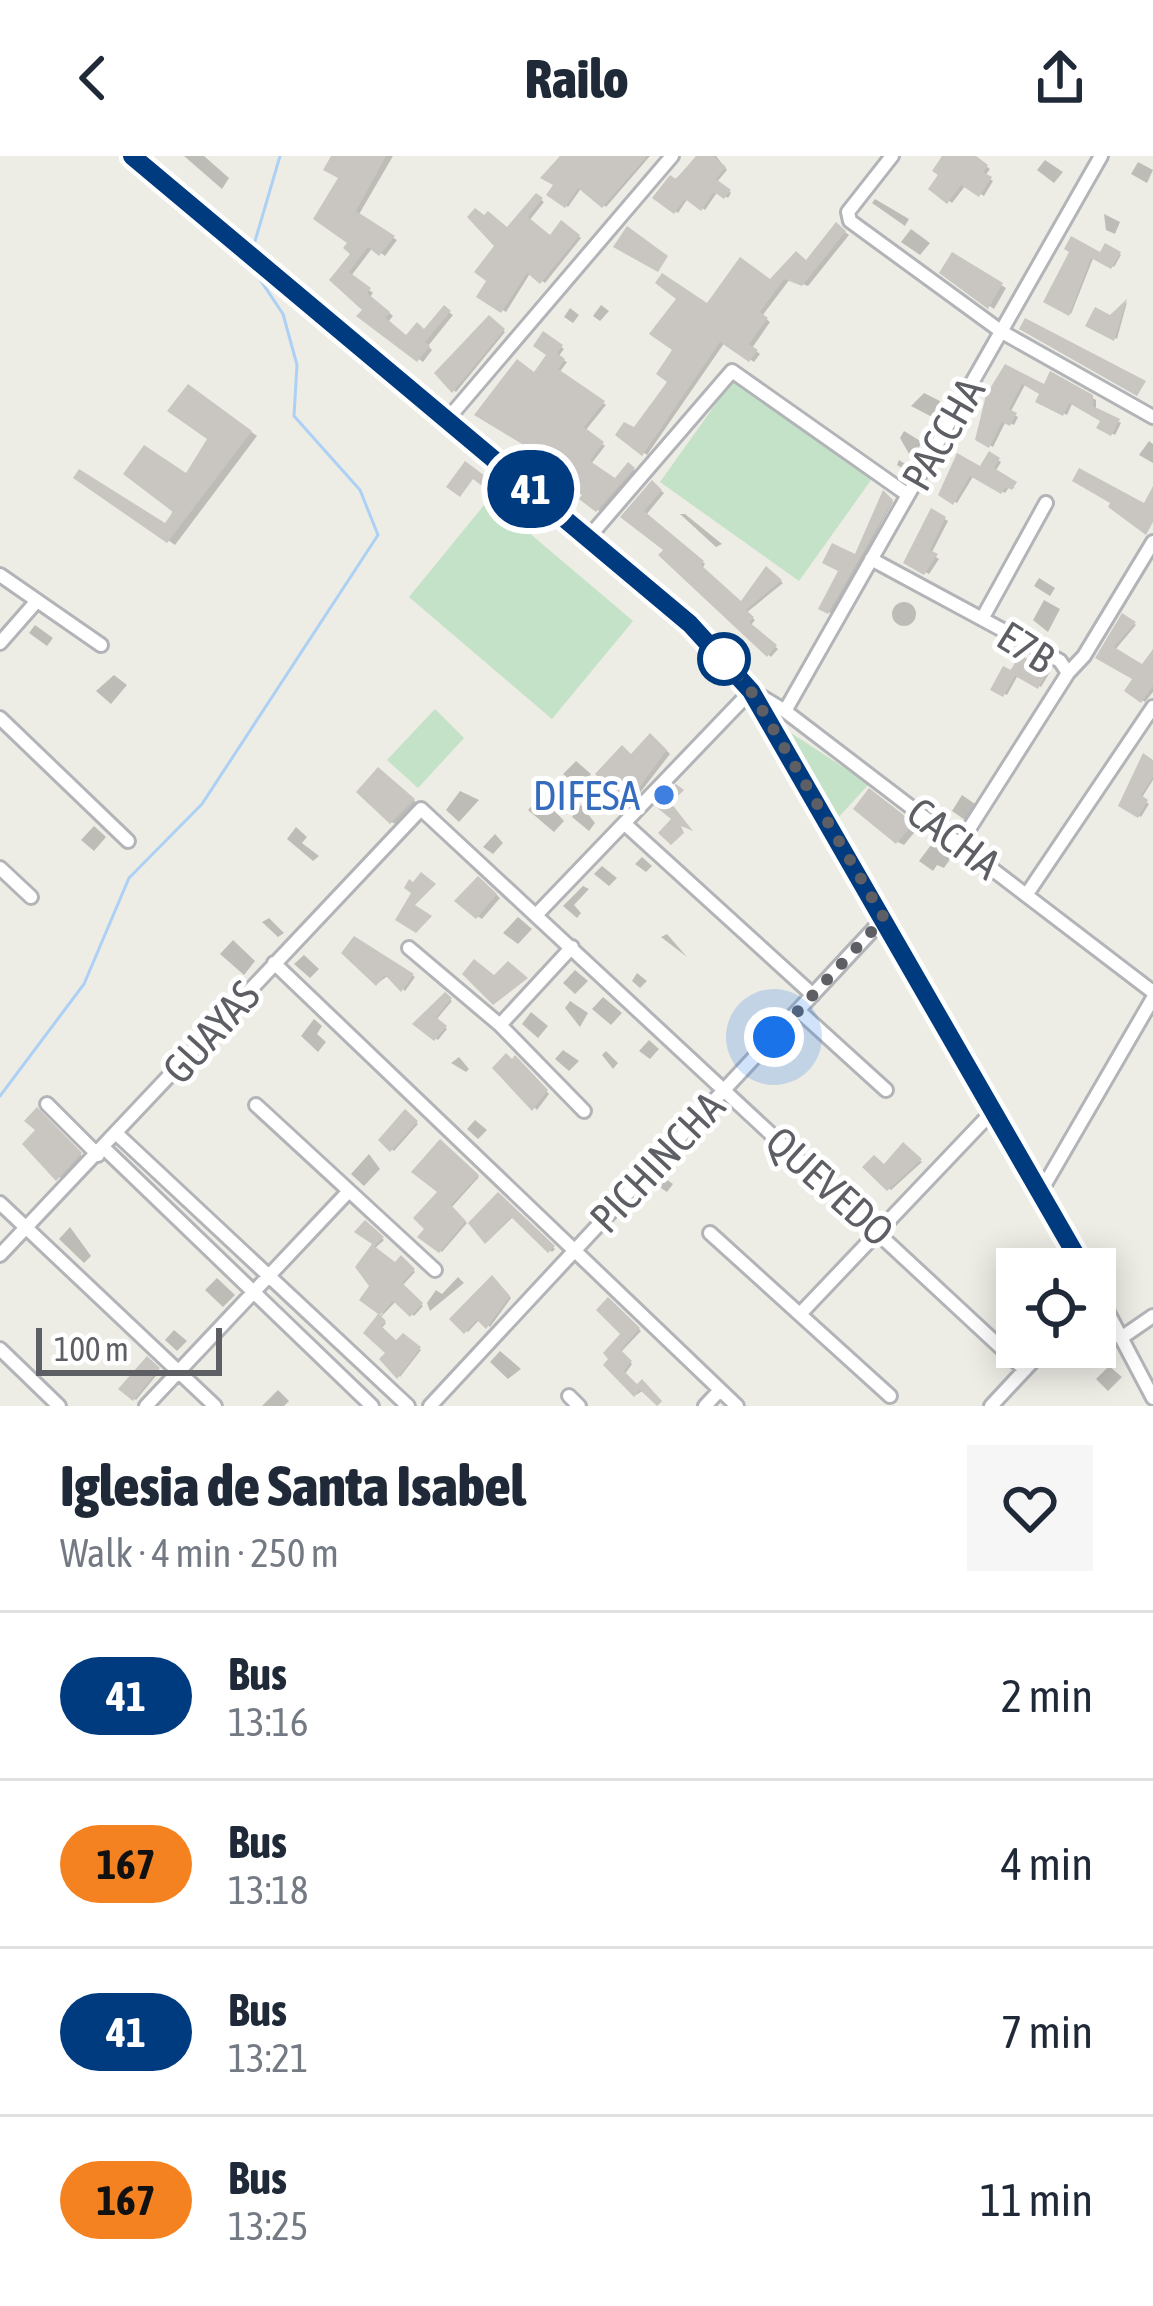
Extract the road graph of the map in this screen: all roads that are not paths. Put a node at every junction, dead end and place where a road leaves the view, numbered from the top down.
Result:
1 (132, 156) edge
2 (672, 156) edge
3 (892, 156) edge
4 (1101, 156) edge
5 (1002, 332) junction
6 (1153, 417) edge
7 (446, 421) junction
8 (908, 495) junction
9 (1046, 502) dead end
10 (588, 538) junction
11 (1153, 542) edge
12 (871, 559) junction
13 (0, 575) edge
14 (36, 602) junction
15 (982, 619) junction
16 (0, 643) edge
17 (101, 644) dead end
18 (1067, 673) junction
19 (751, 691) junction
20 (1153, 707) edge
21 (785, 711) junction
22 (0, 718) edge
23 (422, 809) joint
24 (625, 824) junction
25 (128, 841) dead end
26 (960, 843) junction
27 (0, 868) edge
28 (1028, 894) junction
29 (31, 897) dead end
30 (538, 913) junction
31 (884, 918) junction
32 (409, 947) dead end
33 (572, 947) junction
34 (274, 963) junction
35 (813, 995) junction
36 (1153, 995) edge
37 (799, 1011) junction
38 (500, 1025) junction
39 (724, 1089) junction
40 (886, 1090) dead end
41 (47, 1104) dead end
42 (256, 1105) dead end
43 (994, 1110) junction
44 (584, 1111) dead end
45 (118, 1135) junction
46 (101, 1152) junction
47 (1041, 1191) junction
48 (348, 1192) junction
49 (0, 1203) edge
50 (26, 1228) junction
51 (881, 1231) junction
52 (710, 1232) dead end
53 (1072, 1248) edge
54 (574, 1252) junction
55 (0, 1256) edge
56 (435, 1270) dead end
57 (268, 1272) junction
58 (253, 1289) junction
59 (800, 1314) junction
60 (1153, 1316) edge
61 (1116, 1329) edge
62 (1121, 1338) junction
63 (0, 1349) edge
64 (1025, 1370) joint
65 (179, 1372) junction
66 (720, 1390) junction
67 (890, 1396) dead end
68 (1153, 1398) edge
69 (59, 1406) edge
70 (146, 1406) edge
71 (215, 1406) edge
72 (372, 1406) edge
73 (408, 1406) edge
74 (430, 1406) edge
75 (705, 1406) edge
76 (737, 1406) edge
77 (991, 1406) edge

1 - 7 street
2 - 7 street
3 - 5 street
4 - 5 street, PACCHA
5 - 6 street
5 - 8 street, PACCHA
7 - 10 street
8 - 10 street
8 - 12 street, PACCHA
9 - 15 street
10 - 19 street
11 - 18 street
12 - 15 street, E7B
12 - 21 street, PACCHA
13 - 14 street
14 - 16 street
14 - 17 street
15 - 18 street, E7B
18 - 26 street, E7B
19 - 21 street, CACHA
19 - 24 street
19 - 31 street
20 - 28 street
21 - 26 street, CACHA
22 - 25 street
23 - 30 street, QUEVEDO
23 - 34 street, GUAYAS
24 - 30 street
24 - 35 street
26 - 28 street, CACHA
27 - 29 street
28 - 36 street, CACHA
30 - 33 street, QUEVEDO
31 - 35 street, PICHINCHA
31 - 43 street
32 - 38 street
33 - 38 street
33 - 39 street, QUEVEDO
34 - 45 street, GUAYAS
34 - 54 street
35 - 37 street, PICHINCHA
36 - 47 street
37 - 39 street, PICHINCHA
37 - 40 street
38 - 44 street
39 - 51 street, QUEVEDO
39 - 54 street, PICHINCHA
41 - 46 street
42 - 48 street
43 - 47 street
43 - 51 street
45 - 46 street, GUAYAS
45 - 57 street
46 - 50 street, GUAYAS
46 - 58 street
47 - 53 street
48 - 56 street
48 - 57 street
49 - 50 street
50 - 55 street, GUAYAS
50 - 65 street
51 - 59 street
51 - 64 street, QUEVEDO
52 - 59 street
54 - 66 street
54 - 74 street, PICHINCHA
57 - 58 street
57 - 73 street
58 - 65 street
58 - 72 street
59 - 67 street
60 - 62 street
61 - 62 street
62 - 68 street
63 - 69 street
64 - 77 street
65 - 70 street
65 - 71 street
66 - 75 street
66 - 76 street

